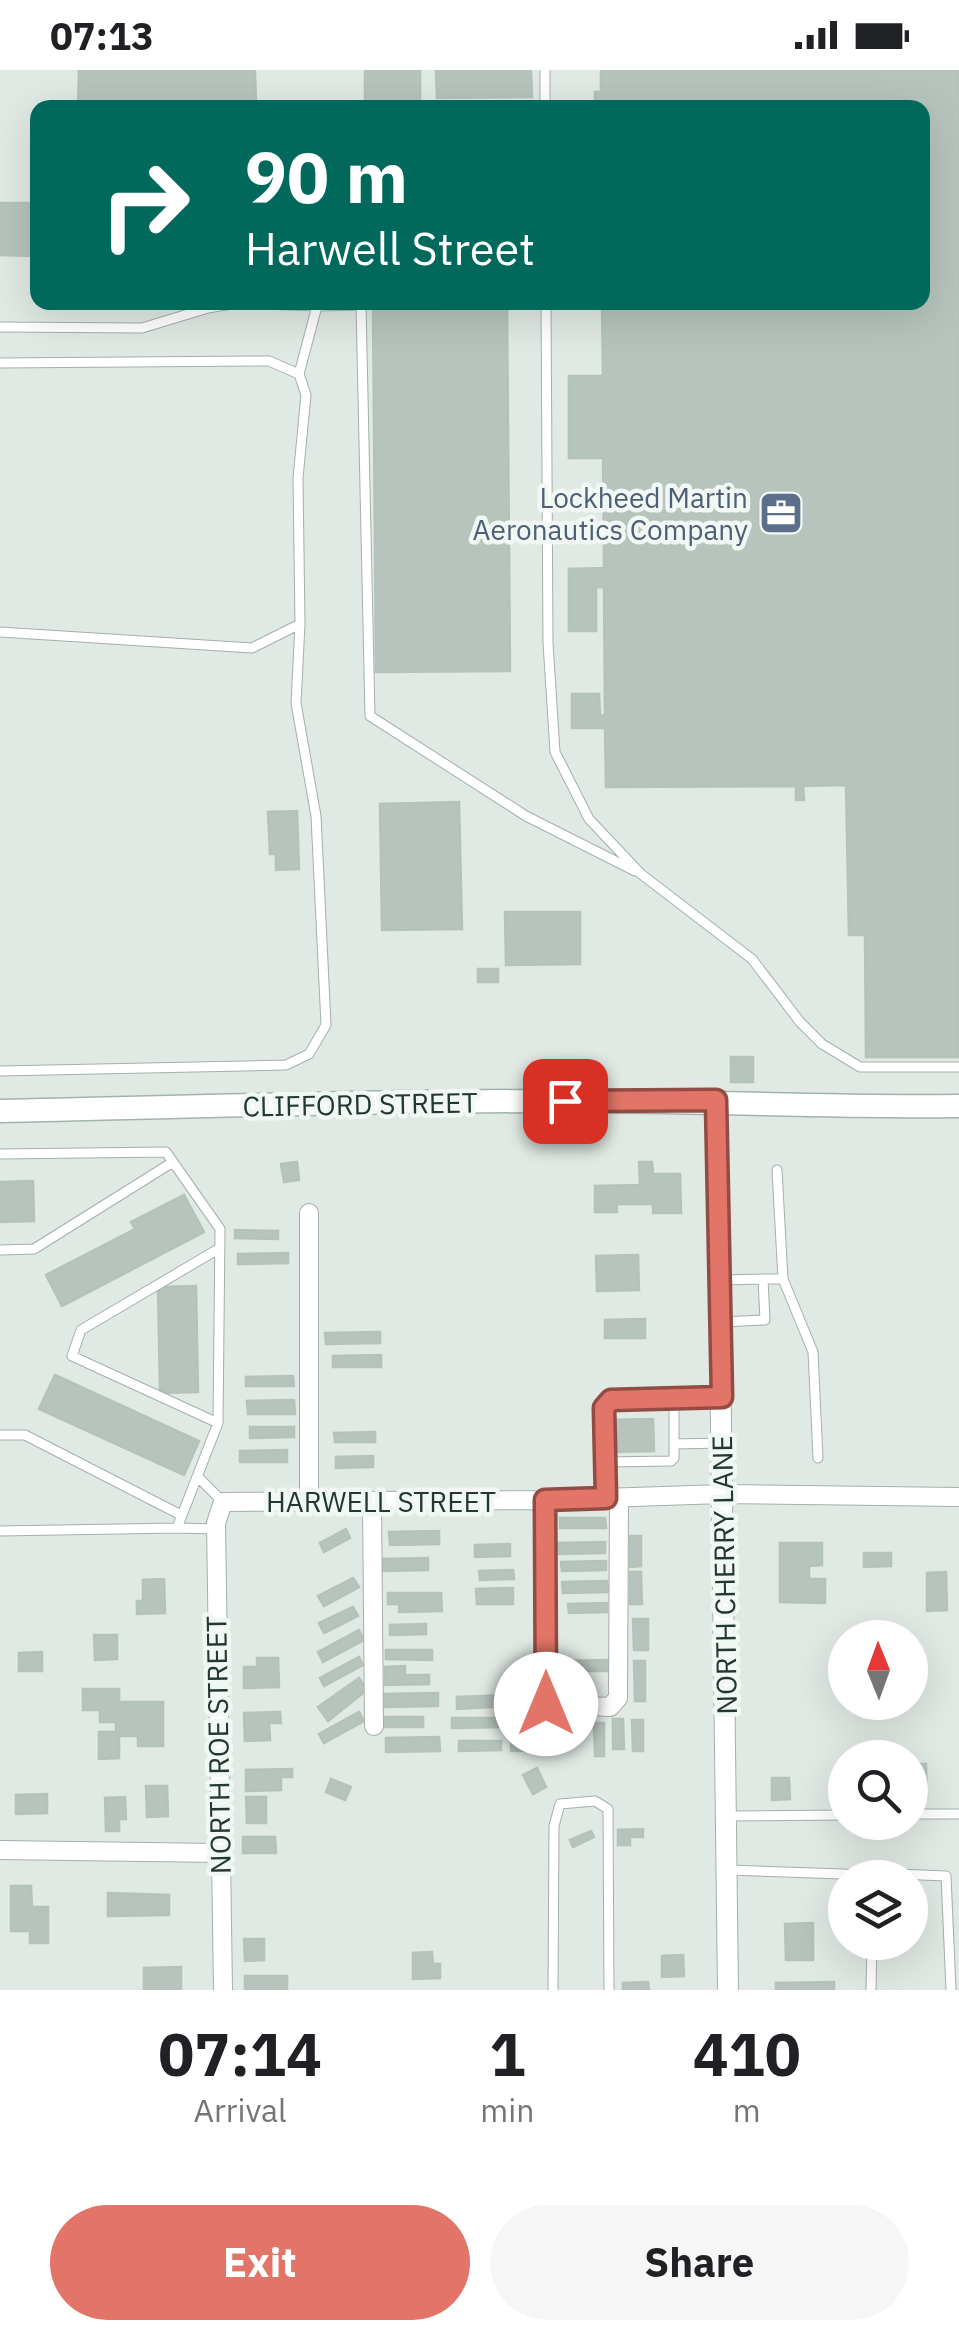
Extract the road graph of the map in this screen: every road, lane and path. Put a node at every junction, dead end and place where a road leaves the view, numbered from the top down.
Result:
1 (545, 70) edge
2 (546, 100) edge
3 (201, 310) edge
4 (316, 310) edge
5 (362, 310) edge
6 (546, 310) edge
7 (0, 328) edge
8 (0, 363) edge
9 (299, 374) junction
10 (300, 624) junction
11 (0, 632) edge
12 (641, 874) junction
13 (959, 1067) edge
14 (0, 1071) edge
15 (716, 1100) junction
16 (959, 1106) edge
17 (0, 1112) edge
18 (0, 1154) edge
19 (173, 1162) junction
20 (777, 1170) dead end
21 (309, 1212) dead end
22 (220, 1248) junction
23 (0, 1250) edge
24 (764, 1279) junction
25 (783, 1279) junction
26 (720, 1280) junction
27 (721, 1322) junction
28 (722, 1397) junction
29 (674, 1398) junction
30 (218, 1423) junction
31 (0, 1434) edge
32 (723, 1443) junction
33 (674, 1444) junction
34 (818, 1458) dead end
35 (606, 1462) junction
36 (198, 1477) junction
37 (724, 1494) junction
38 (959, 1497) edge
39 (612, 1498) junction
40 (545, 1500) junction
41 (372, 1501) junction
42 (223, 1502) junction
43 (309, 1502) junction
44 (182, 1515) junction
45 (177, 1528) junction
46 (216, 1529) junction
47 (0, 1531) edge
48 (374, 1726) dead end
49 (928, 1814) edge
50 (959, 1814) edge
51 (828, 1815) edge
52 (726, 1816) junction
53 (0, 1850) edge
54 (220, 1852) junction
55 (727, 1870) junction
56 (828, 1874) edge
57 (928, 1876) edge
58 (872, 1960) edge
59 (223, 1990) edge
60 (554, 1990) edge
61 (610, 1990) edge
62 (728, 1990) edge
63 (872, 1990) edge
64 (951, 1990) edge

1 - 2 lane
3 - 7 lane
4 - 9 lane
5 - 12 lane
6 - 12 lane
8 - 9 lane
9 - 10 lane
10 - 11 lane
10 - 14 lane
12 - 13 lane
15 - 16 main road, CLIFFORD STREET
15 - 17 main road, CLIFFORD STREET
15 - 26 street, NORTH CHERRY LANE
18 - 19 lane
19 - 22 lane
19 - 23 lane
20 - 25 lane
21 - 43 street
22 - 30 lane
22 - 30 lane
24 - 25 lane
24 - 26 lane
24 - 27 lane
25 - 34 lane
26 - 27 street, NORTH CHERRY LANE
27 - 28 street, NORTH CHERRY LANE
28 - 29 lane
28 - 32 street, NORTH CHERRY LANE
29 - 33 lane
29 - 35 lane
30 - 36 lane
31 - 44 lane
32 - 33 lane
32 - 37 street, NORTH CHERRY LANE
33 - 35 lane
35 - 39 lane
36 - 42 lane
36 - 44 lane
37 - 38 street, HARWELL STREET
37 - 39 street, HARWELL STREET
37 - 52 street, NORTH CHERRY LANE
39 - 40 street, HARWELL STREET
39 - 40 street
40 - 41 street, HARWELL STREET
41 - 43 street, HARWELL STREET
41 - 48 street
42 - 43 street, HARWELL STREET
42 - 46 street, NORTH ROE STREET
44 - 45 lane
45 - 46 lane
45 - 47 lane
46 - 54 street, NORTH ROE STREET
49 - 50 lane
51 - 52 lane
52 - 55 street, NORTH CHERRY LANE
53 - 54 street
54 - 59 street, NORTH ROE STREET
55 - 56 lane
55 - 62 street, NORTH CHERRY LANE
57 - 64 lane
58 - 63 lane
60 - 61 lane

